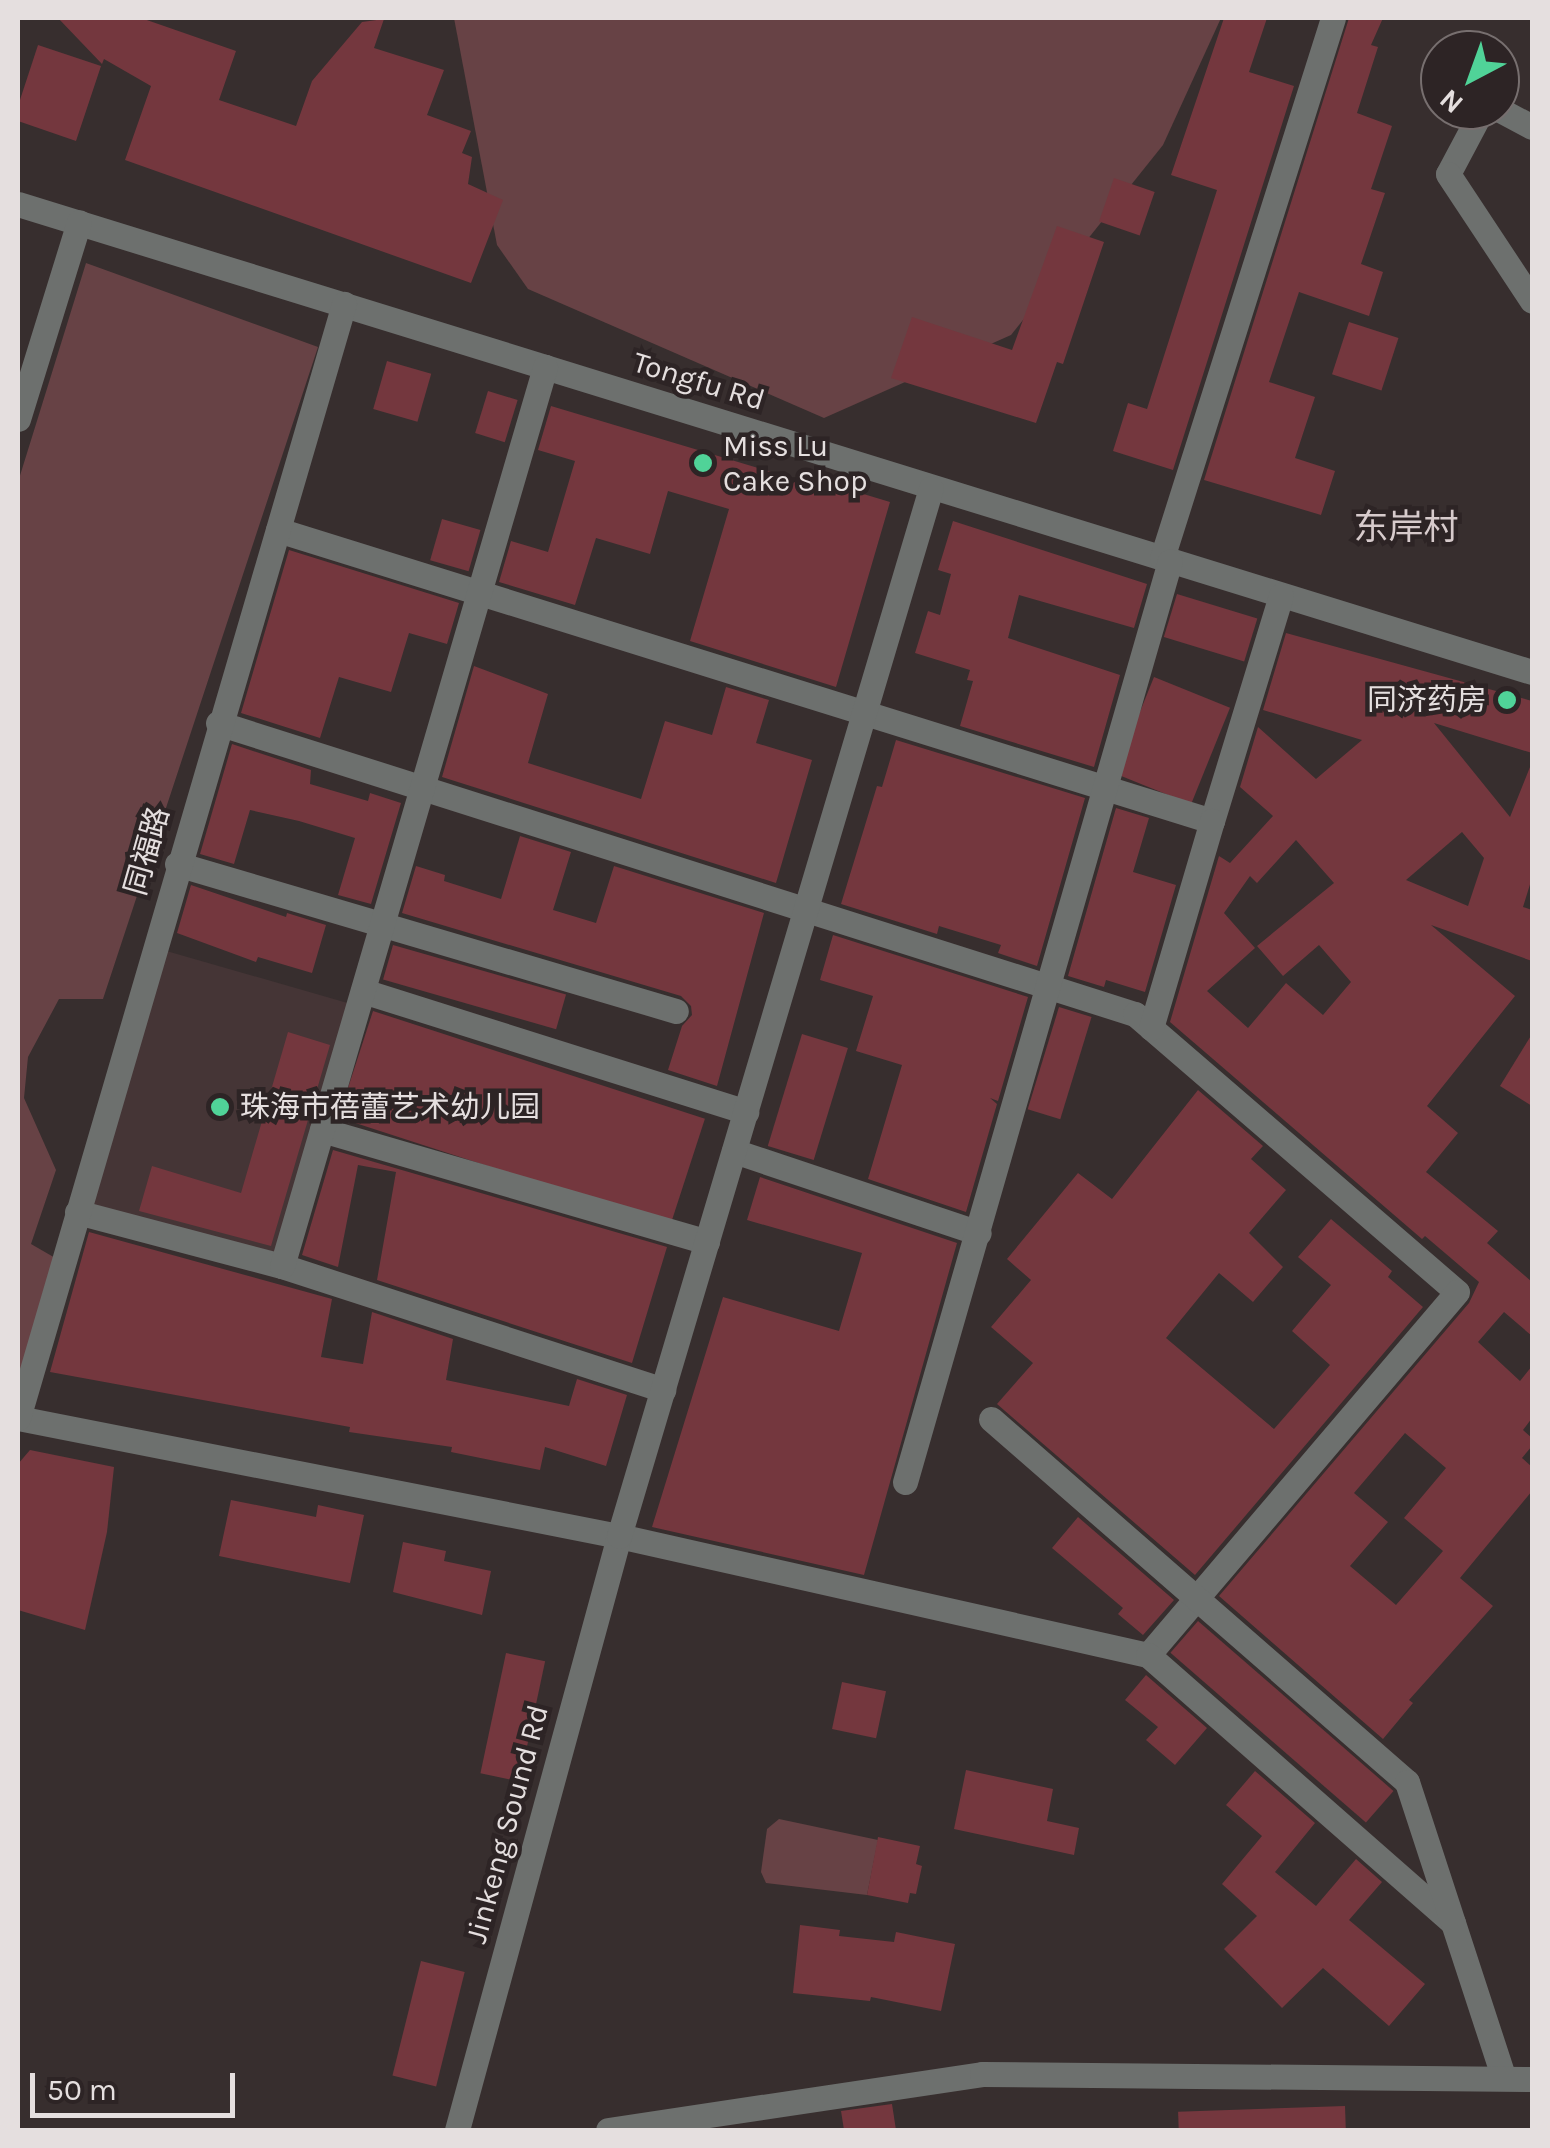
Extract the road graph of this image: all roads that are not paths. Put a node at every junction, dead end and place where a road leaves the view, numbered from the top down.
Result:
1 (1333, 18) edge
2 (1471, 130) edge
3 (18, 204) edge
4 (79, 222) junction
5 (1532, 301) edge
6 (344, 304) junction
7 (29, 340) edge
8 (545, 367) junction
9 (18, 420) edge
10 (931, 488) junction
11 (278, 530) junction
12 (1166, 560) junction
13 (479, 593) junction
14 (1281, 595) junction
15 (1532, 672) edge
16 (864, 713) junction
17 (218, 724) junction
18 (422, 788) junction
19 (1107, 788) junction
20 (1212, 821) junction
21 (178, 864) junction
22 (805, 910) junction
23 (382, 925) junction
24 (1050, 986) junction
25 (363, 991) junction
26 (676, 1011) dead end
27 (1152, 1028) junction
28 (746, 1112) junction
29 (322, 1130) junction
30 (734, 1151) junction
31 (77, 1212) junction
32 (979, 1232) junction
33 (707, 1242) junction
34 (282, 1266) junction
35 (663, 1390) junction
36 (18, 1418) edge
37 (991, 1419) dead end
38 (906, 1482) dead end
39 (619, 1536) junction
40 (1196, 1598) junction
41 (1148, 1655) junction
42 (1453, 1923) junction
43 (1504, 2078) junction
44 (1532, 2079) edge
45 (456, 2130) edge
46 (608, 2130) edge

1 - 12 street
2 - 5 street
3 - 4 street, Tongfu Rd
4 - 6 street, Tongfu Rd
4 - 7 street
6 - 8 street, Tongfu Rd
6 - 11 street, 同福路
7 - 9 street
8 - 10 street, Tongfu Rd
8 - 13 street
10 - 12 street, Tongfu Rd
10 - 16 street
11 - 13 street
11 - 17 street, 同福路
12 - 14 street, Tongfu Rd
12 - 19 street
13 - 16 street
13 - 18 street
14 - 15 street, Tongfu Rd
14 - 20 street
16 - 19 street
16 - 22 street
17 - 18 street
17 - 21 street, 同福路
18 - 22 street
18 - 23 street
19 - 20 street
19 - 24 street
20 - 27 street
21 - 23 street
21 - 31 street, 同福路
22 - 24 street
22 - 28 street
23 - 25 street
23 - 26 street
24 - 27 street
24 - 32 street
25 - 28 street
25 - 29 street
27 - 40 street
28 - 30 street
29 - 33 street
29 - 34 street
30 - 32 street
30 - 33 street
31 - 34 street
31 - 36 street, 同福路
32 - 38 street
33 - 35 street
34 - 35 street
35 - 39 street
36 - 39 street
37 - 40 street
39 - 41 street
39 - 45 street, Jinkeng Sound Rd
40 - 41 street
40 - 42 street
41 - 42 street
42 - 43 street
43 - 44 street
43 - 46 street

